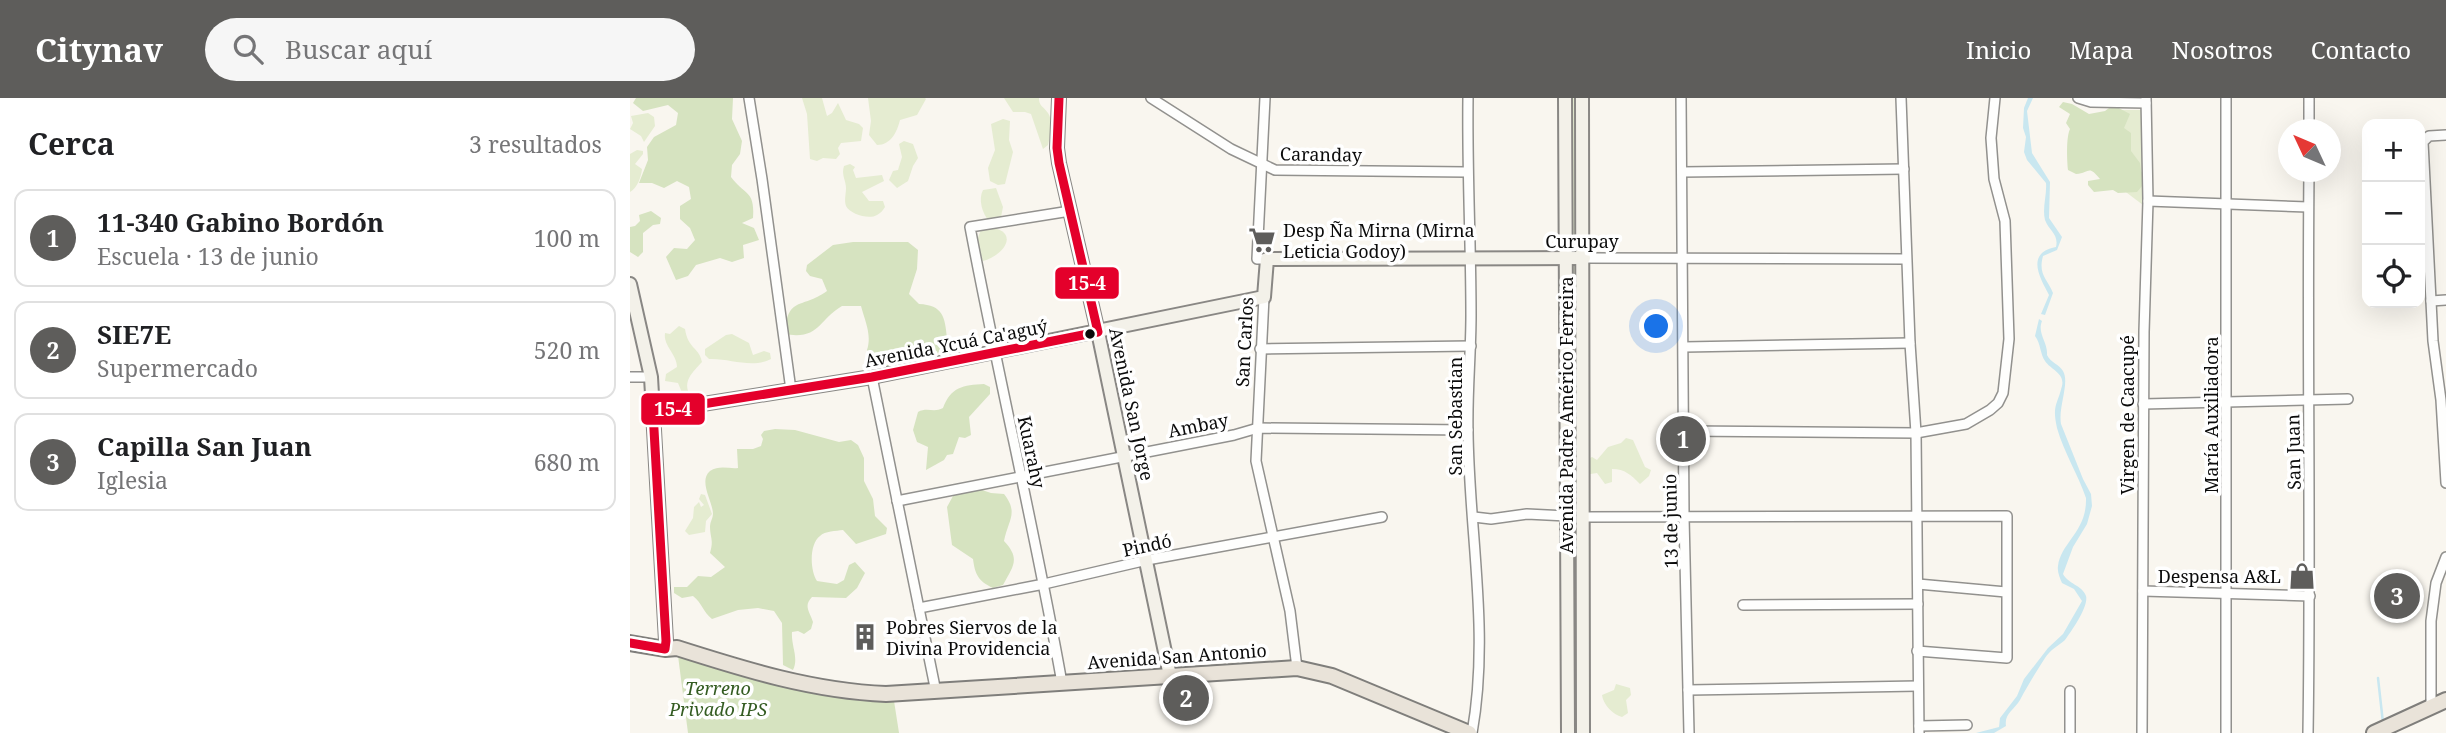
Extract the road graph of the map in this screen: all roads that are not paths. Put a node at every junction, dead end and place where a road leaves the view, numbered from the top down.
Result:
1 (748, 98) edge
2 (1059, 98) edge
3 (1151, 98) edge
4 (1265, 98) edge
5 (1468, 98) edge
6 (1565, 98) edge
7 (1582, 98) edge
8 (1681, 98) edge
9 (1902, 98) edge
10 (1995, 98) edge
11 (2078, 98) edge
12 (2226, 98) edge
13 (2309, 98) edge
14 (2146, 101) edge
15 (2309, 119) edge
16 (2446, 135) edge
17 (1263, 166) junction
18 (1904, 169) junction
19 (1467, 172) junction
20 (1682, 172) junction
21 (2309, 182) edge
22 (2148, 201) junction
23 (2227, 205) junction
24 (2308, 207) junction
25 (1070, 212) junction
26 (1471, 257) junction
27 (1566, 258) junction
28 (1584, 258) junction
29 (1682, 258) junction
30 (1262, 259) junction
31 (1906, 259) junction
32 (630, 284) edge
33 (1264, 298) junction
34 (2446, 300) edge
35 (2431, 301) junction
36 (1098, 332) junction
37 (1910, 343) junction
38 (1471, 346) junction
39 (1684, 347) junction
40 (1260, 349) junction
41 (994, 354) junction
42 (630, 377) edge
43 (651, 377) junction
44 (872, 377) junction
45 (791, 390) junction
46 (2309, 399) junction
47 (2348, 399) dead end
48 (2227, 402) junction
49 (2143, 404) junction
50 (653, 412) junction
51 (1258, 428) junction
52 (1468, 430) junction
53 (1684, 431) junction
54 (1916, 433) junction
55 (1125, 456) junction
56 (1021, 476) junction
57 (2446, 483) edge
58 (897, 500) junction
59 (1567, 516) junction
60 (1382, 517) dead end
61 (1474, 517) junction
62 (1583, 517) junction
63 (1684, 517) junction
64 (1916, 517) junction
65 (1273, 537) junction
66 (2446, 557) edge
67 (1147, 560) junction
68 (1044, 584) junction
69 (1918, 584) junction
70 (2143, 591) junction
71 (2006, 592) junction
72 (2226, 593) junction
73 (2310, 596) junction
74 (1918, 604) junction
75 (1742, 605) dead end
76 (919, 608) junction
77 (630, 635) edge
78 (630, 643) edge
79 (669, 646) junction
80 (1917, 651) junction
81 (1297, 668) junction
82 (1170, 676) junction
83 (1062, 683) junction
84 (1918, 686) junction
85 (1688, 690) junction
86 (2070, 691) dead end
87 (936, 692) junction
88 (2446, 700) edge
89 (2431, 706) junction
90 (1967, 725) dead end
91 (1919, 730) edge
92 (2381, 730) edge
93 (1470, 733) edge
94 (1568, 733) edge
95 (1583, 733) edge
96 (1689, 733) edge
97 (2070, 733) edge
98 (2142, 733) edge
99 (2226, 733) edge
100 (2308, 733) edge

1 - 45 street
2 - 25 street, Avenida San Jorge
3 - 17 street, Caranday
4 - 17 street, San Carlos
5 - 19 street, San Sebastian
6 - 27 street, Avenida Padre Américo Ferreira
7 - 28 street, Avenida Padre Américo Ferreira
8 - 20 street, 13 de junio
9 - 18 street
10 - 54 street
11 - 14 street
12 - 23 street, María Auxiliadora
13 - 15 street
14 - 22 street, Virgen de Caacupé
16 - 35 street
17 - 19 street, Caranday
17 - 30 street, San Carlos
18 - 20 street
18 - 31 street
19 - 26 street, San Sebastian
20 - 29 street, 13 de junio
21 - 24 street, San Juan
22 - 23 street
22 - 49 street, Virgen de Caacupé
23 - 24 street
23 - 48 street, María Auxiliadora
24 - 46 street, San Juan
25 - 36 street, Avenida San Jorge
25 - 41 street, Kuarahy
26 - 27 street, Curupay
26 - 30 street, Curupay
26 - 38 street, San Sebastian
27 - 28 street, Curupay
27 - 59 street, Avenida Padre Américo Ferreira
28 - 29 street, Curupay
28 - 62 street, Avenida Padre Américo Ferreira
29 - 31 street, Curupay
29 - 39 street, 13 de junio
30 - 33 street, San Carlos
31 - 37 street
32 - 43 street
33 - 36 street, Avenida Ycuá Ca'aguý
33 - 40 street, San Carlos
34 - 35 street
35 - 57 street
36 - 41 street, Avenida Ycuá Ca'aguý
36 - 55 street, Avenida San Jorge
37 - 39 street
37 - 54 street
38 - 40 street
38 - 52 street, San Sebastian
39 - 53 street, 13 de junio
40 - 51 street, San Carlos
41 - 44 street, Avenida Ycuá Ca'aguý
41 - 56 street, Kuarahy
42 - 43 street
43 - 50 street
44 - 45 street, Avenida Ycuá Ca'aguý
44 - 58 street
45 - 50 street, Avenida Ycuá Ca'aguý
46 - 47 street
46 - 48 street
46 - 73 street, San Juan
48 - 49 street
48 - 72 street, María Auxiliadora
49 - 70 street, Virgen de Caacupé
50 - 79 street
51 - 52 street, Ambay
51 - 55 street, Ambay
51 - 65 street, San Carlos
52 - 61 street, San Sebastian
53 - 54 street
53 - 63 street, 13 de junio
54 - 64 street
55 - 56 street, Ambay
55 - 67 street, Avenida San Jorge
56 - 58 street, Ambay
56 - 68 street, Kuarahy
58 - 76 street
59 - 61 street
59 - 94 street, Avenida Padre Américo Ferreira
60 - 65 street, Pindó
61 - 93 street, San Sebastian
62 - 63 street
62 - 95 street, Avenida Padre Américo Ferreira
63 - 64 street
63 - 85 street, 13 de junio
64 - 69 street
64 - 71 street
65 - 67 street, Pindó
65 - 81 street, San Carlos
66 - 89 street
67 - 68 street, Pindó
67 - 82 street, Avenida San Jorge
68 - 76 street, Pindó
68 - 83 street, Kuarahy
69 - 71 street
69 - 74 street
70 - 72 street
70 - 98 street, Virgen de Caacupé
71 - 80 street
72 - 73 street
72 - 99 street, María Auxiliadora
73 - 100 street, San Juan
74 - 75 street
74 - 80 street
76 - 87 street
77 - 79 main road, Avenida San Antonio
78 - 79 main road, Avenida San Antonio
79 - 87 main road, Avenida San Antonio
80 - 84 street
81 - 82 main road, Avenida San Antonio
81 - 93 main road, Avenida San Antonio
82 - 83 main road, Avenida San Antonio
83 - 87 main road, Avenida San Antonio
84 - 85 street
84 - 91 street
85 - 96 street, 13 de junio
86 - 97 street
88 - 89 main road
89 - 92 main road
90 - 91 street

